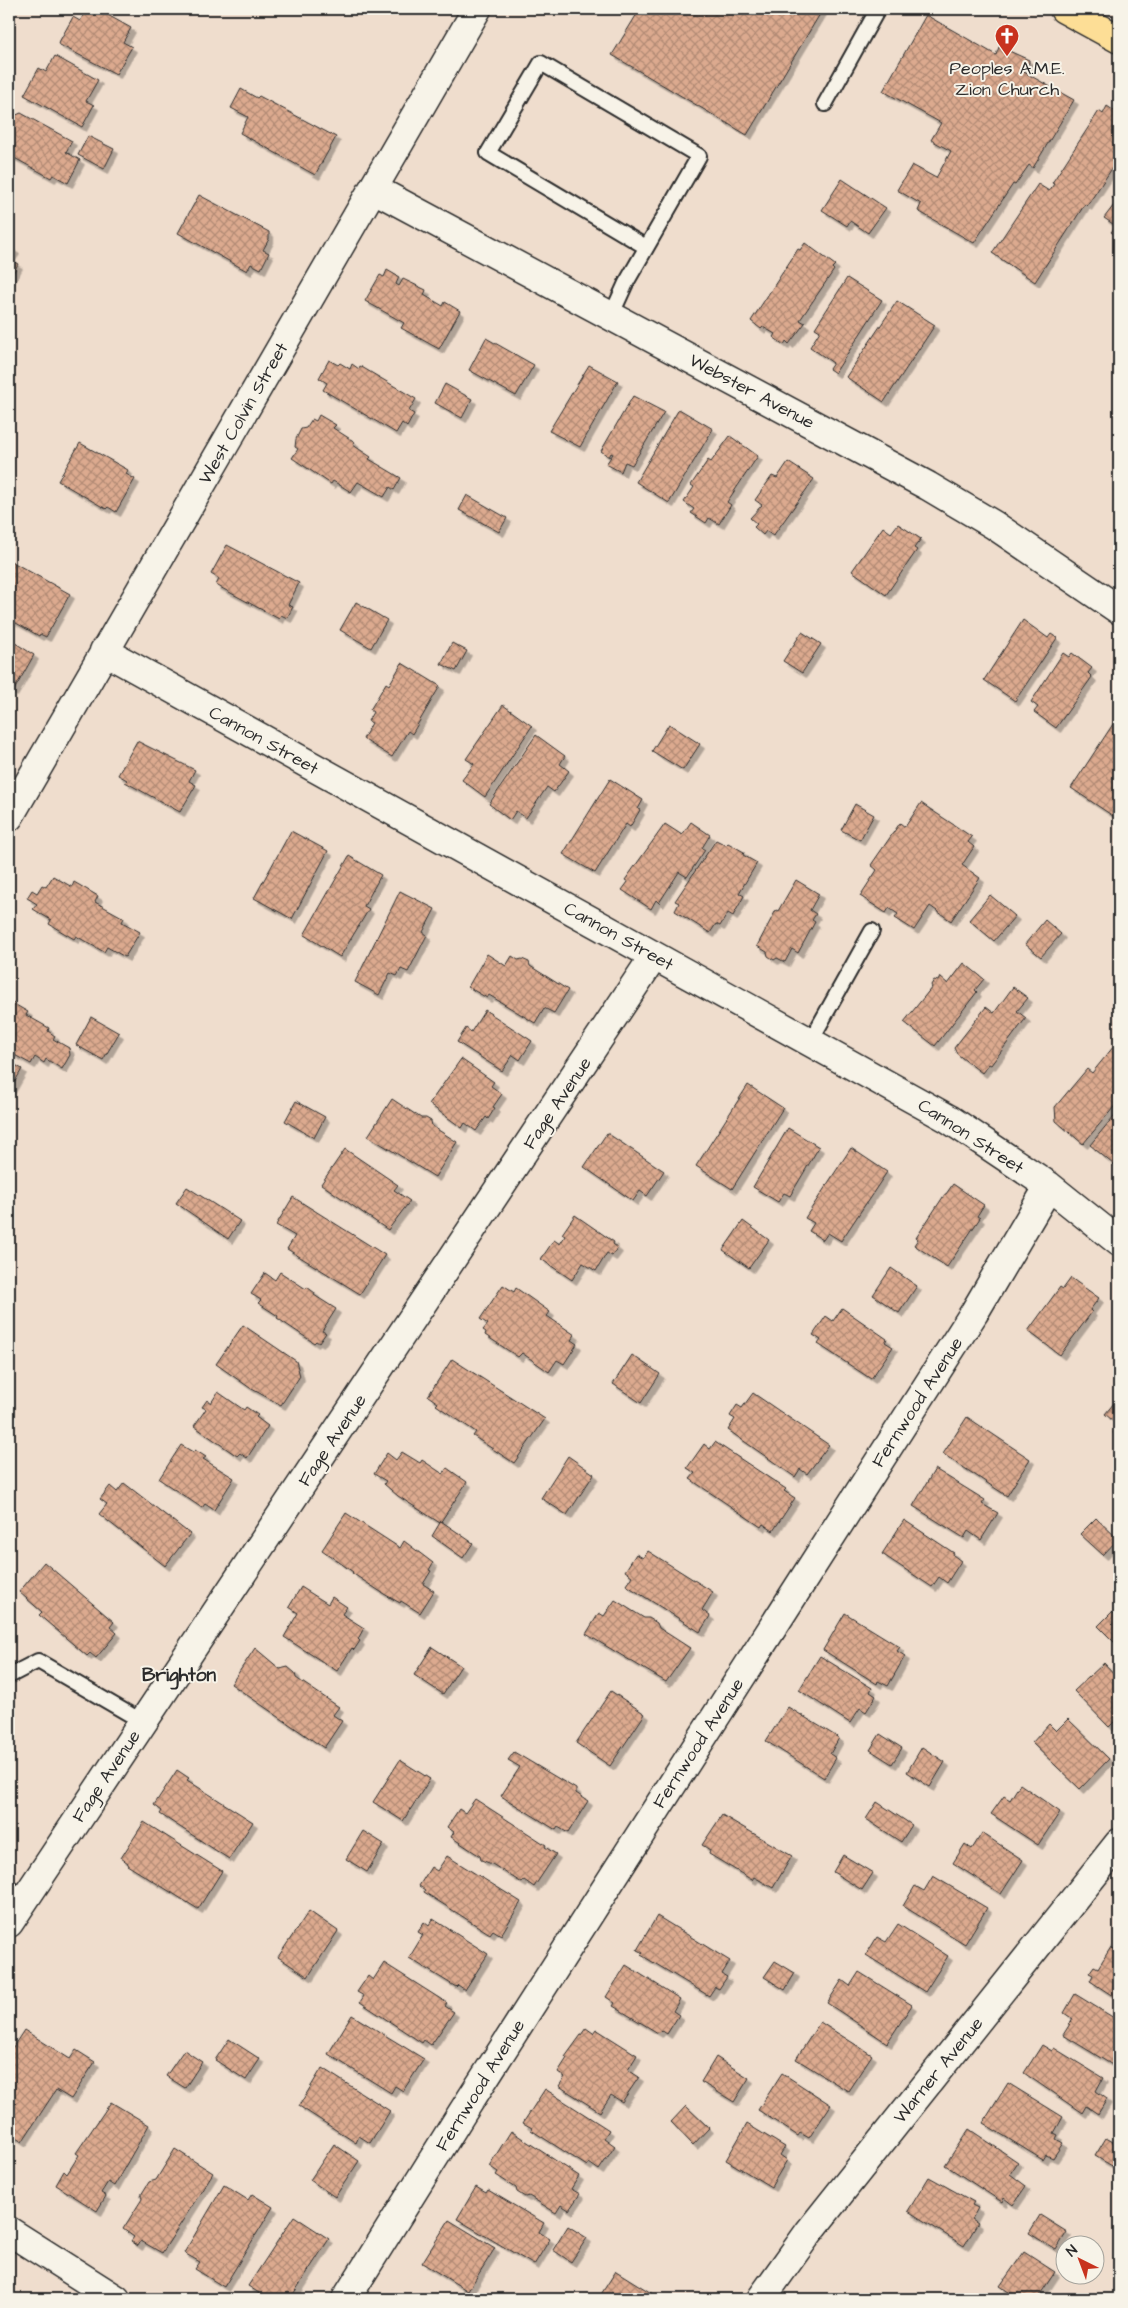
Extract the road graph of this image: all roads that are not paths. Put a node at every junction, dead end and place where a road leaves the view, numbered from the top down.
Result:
1 (477, 9) edge
2 (878, 9) edge
3 (1064, 9) edge
4 (1119, 39) edge
5 (824, 104) dead end
6 (374, 189) junction
7 (646, 247) junction
8 (611, 316) junction
9 (1119, 610) edge
10 (104, 652) junction
11 (9, 816) edge
12 (872, 931) dead end
13 (654, 956) junction
14 (810, 1042) junction
15 (1049, 1186) junction
16 (1119, 1242) edge
17 (9, 1676) edge
18 (143, 1722) junction
19 (1119, 1842) edge
20 (17, 1893) edge
21 (9, 1923) edge
22 (9, 2231) edge
23 (116, 2299) edge
24 (346, 2299) edge
25 (761, 2299) edge

1 - 6 street, West Colvin Street
2 - 5 lane
3 - 4 main road
6 - 8 street, Webster Avenue
6 - 10 street, West Colvin Street
7 - 7 lane
7 - 8 lane
8 - 9 street, Webster Avenue
10 - 11 street, West Colvin Street
10 - 13 street, Cannon Street
12 - 14 lane
13 - 14 street, Cannon Street
13 - 18 street, Fage Avenue
14 - 15 street, Cannon Street
15 - 16 street, Cannon Street
15 - 24 street, Fernwood Avenue
17 - 18 lane
18 - 20 street, Fage Avenue
19 - 25 street, Warner Avenue
20 - 21 street, Fage Avenue
22 - 23 street

